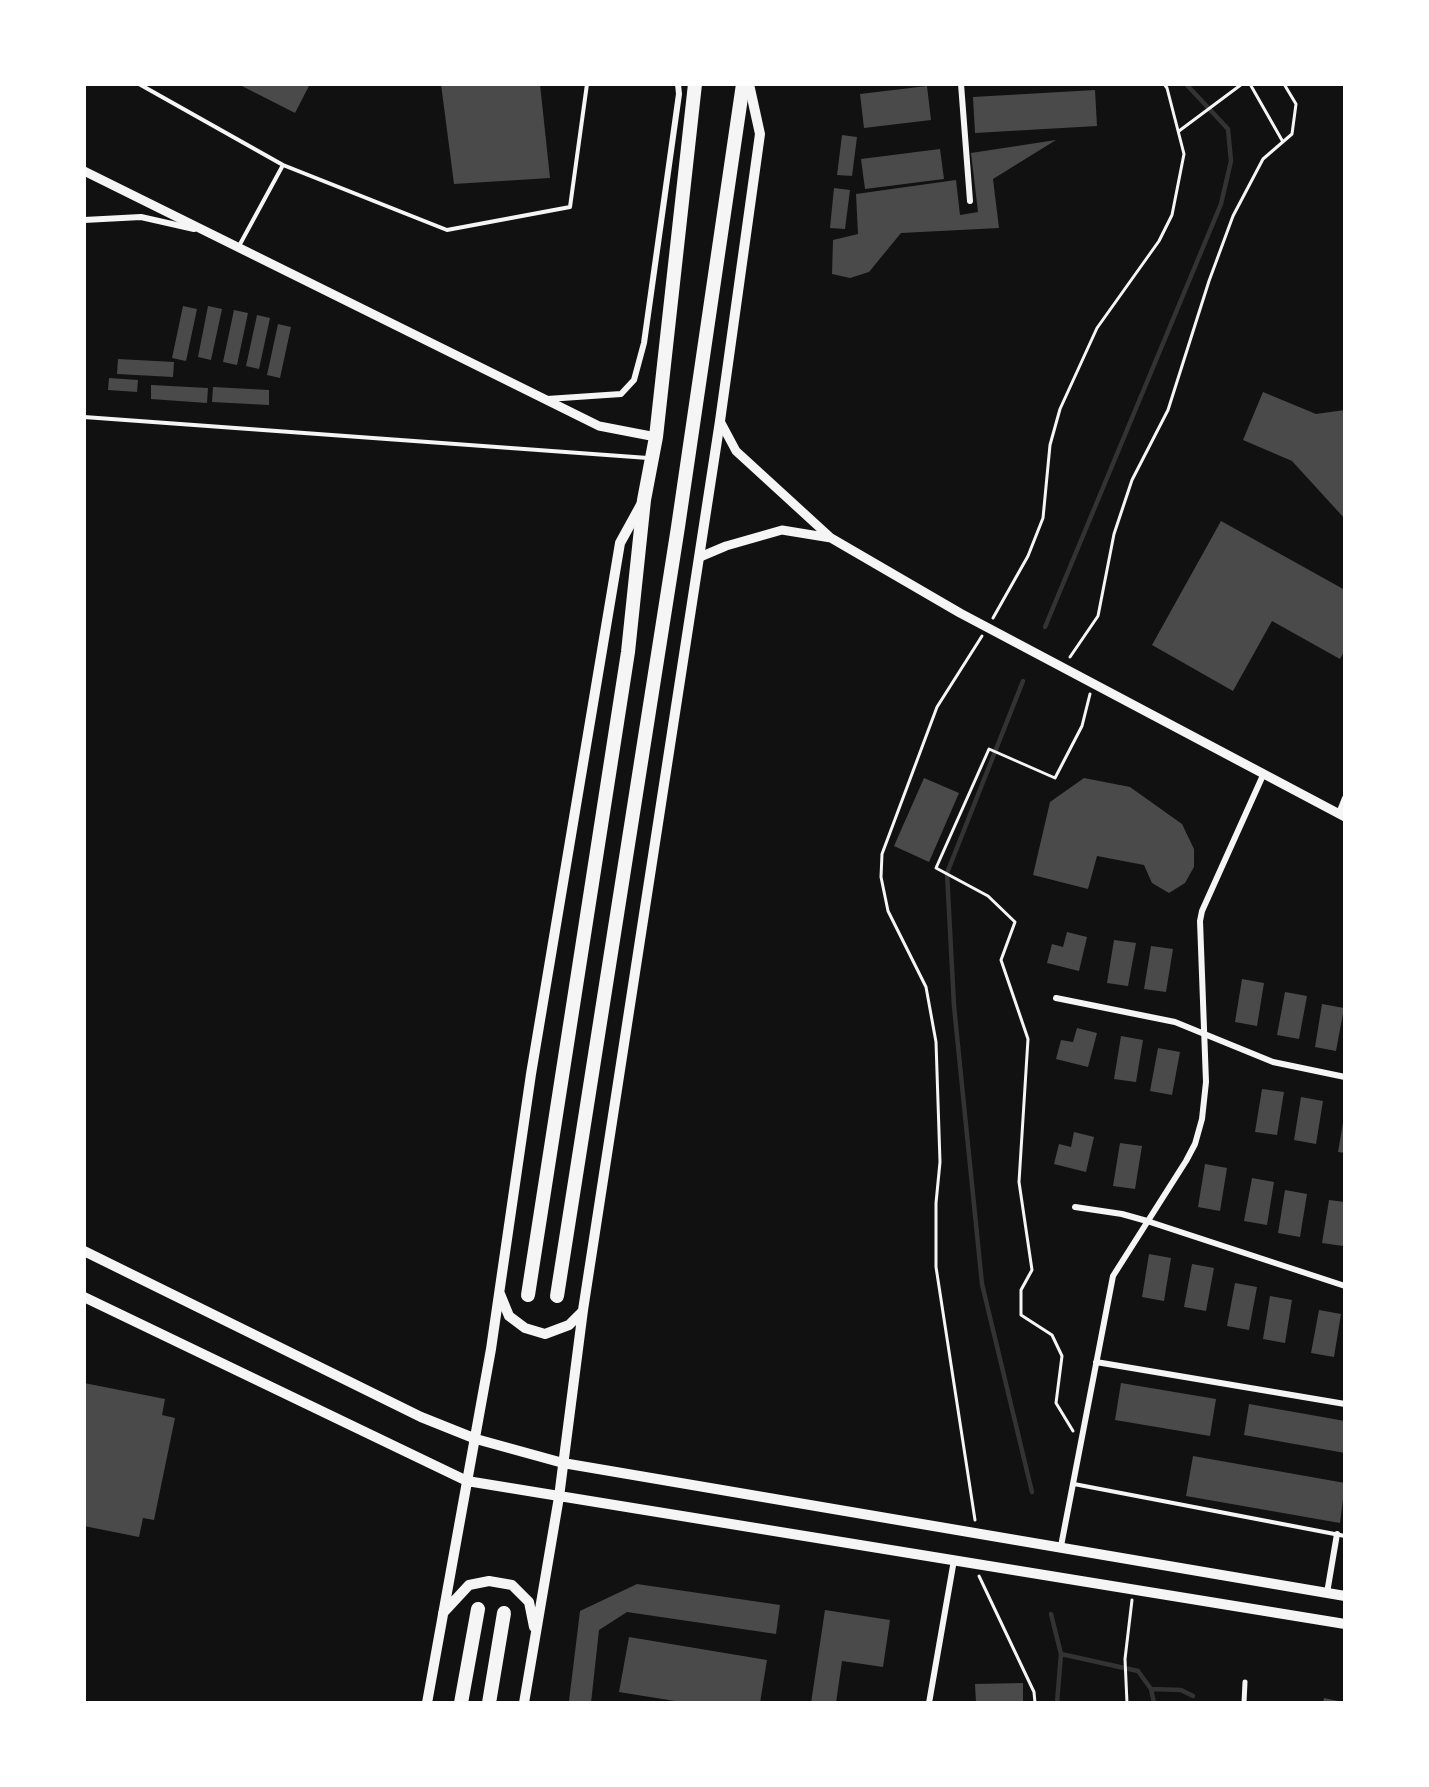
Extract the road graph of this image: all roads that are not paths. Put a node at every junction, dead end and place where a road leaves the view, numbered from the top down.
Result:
1 (139, 84) edge
2 (587, 84) edge
3 (678, 84) edge
4 (695, 84) edge
5 (743, 84) edge
6 (749, 84) edge
7 (961, 84) edge
8 (283, 165) junction
9 (84, 171) edge
10 (970, 201) dead end
11 (84, 220) edge
12 (209, 233) junction
13 (239, 247) junction
14 (547, 399) junction
15 (84, 417) edge
16 (720, 421) junction
17 (656, 437) junction
18 (651, 458) junction
19 (644, 500) junction
20 (831, 538) junction
21 (700, 557) junction
22 (1264, 773) junction
23 (1345, 798) edge
24 (1342, 815) edge
25 (1056, 998) dead end
26 (1204, 1034) junction
27 (1345, 1077) edge
28 (1075, 1208) dead end
29 (1147, 1221) junction
30 (84, 1251) edge
31 (1345, 1286) edge
32 (500, 1293) junction
33 (528, 1294) dead end
34 (557, 1296) dead end
35 (84, 1297) edge
36 (583, 1310) junction
37 (1096, 1362) junction
38 (1345, 1404) edge
39 (476, 1439) junction
40 (563, 1463) junction
41 (467, 1481) junction
42 (1073, 1484) junction
43 (559, 1497) junction
44 (1337, 1534) junction
45 (1345, 1536) edge
46 (1061, 1546) junction
47 (954, 1560) junction
48 (1327, 1593) junction
49 (1345, 1596) edge
50 (477, 1609) dead end
51 (504, 1613) dead end
52 (442, 1614) junction
53 (1345, 1624) edge
54 (536, 1633) junction
55 (1245, 1682) dead end
56 (427, 1703) edge
57 (462, 1703) edge
58 (489, 1703) edge
59 (524, 1703) edge
60 (929, 1703) edge
61 (1244, 1703) edge

1 - 8 lane
2 - 8 lane
3 - 14 street
4 - 17 highway
5 - 34 highway
6 - 16 main road
7 - 10 street
8 - 13 lane
9 - 12 street
11 - 12 street
12 - 13 street
13 - 14 street
14 - 17 street
15 - 18 lane
16 - 20 street
16 - 21 main road
17 - 18 highway
18 - 19 highway
19 - 32 main road
19 - 33 highway
20 - 21 street
20 - 22 street
21 - 36 main road
22 - 24 street
22 - 26 street
23 - 24 street
25 - 26 street
26 - 27 street
26 - 29 street
28 - 29 street
29 - 31 street
29 - 37 street
30 - 39 main road
32 - 36 main road
32 - 39 main road
35 - 41 main road
36 - 40 main road
37 - 38 street
37 - 42 street
39 - 40 main road
39 - 41 main road
40 - 43 main road
40 - 46 main road
41 - 43 main road
41 - 52 main road
42 - 44 lane
42 - 46 street
43 - 47 main road
43 - 54 main road
44 - 45 lane
44 - 48 street
46 - 48 main road
47 - 53 main road
47 - 60 street
48 - 49 main road
50 - 57 highway
51 - 58 highway
52 - 54 main road
52 - 56 main road
54 - 59 main road
55 - 61 street

